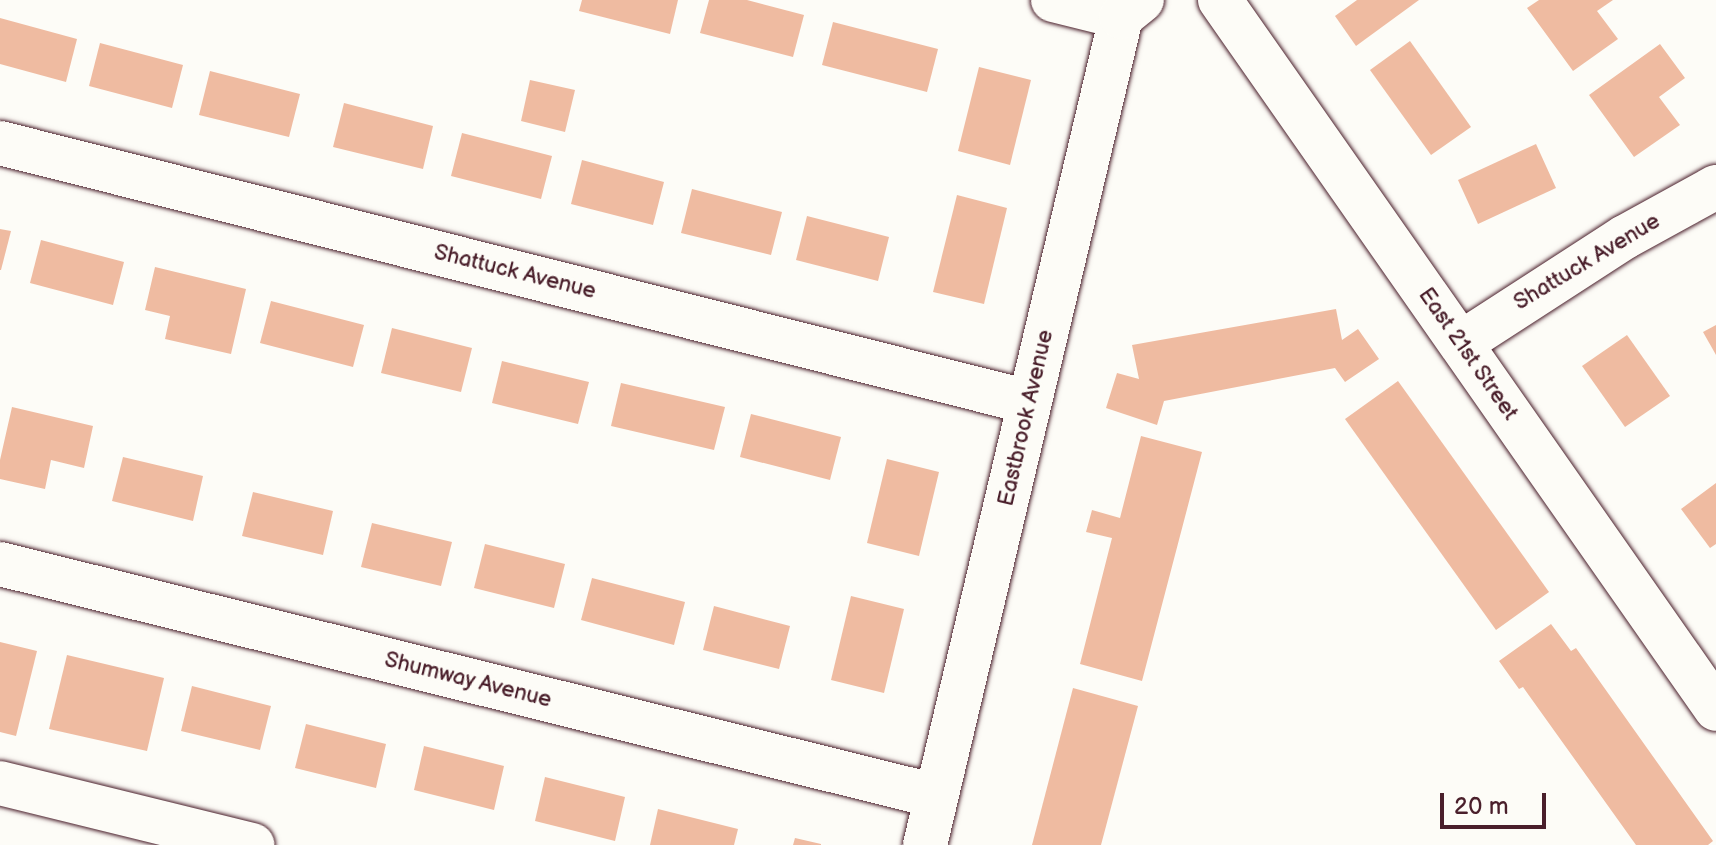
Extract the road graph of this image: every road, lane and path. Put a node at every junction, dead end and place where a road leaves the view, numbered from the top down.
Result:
1 (1053, 0) edge
2 (1220, 0) edge
3 (1132, 8) edge
4 (0, 143) edge
5 (1716, 187) edge
6 (1461, 343) junction
7 (1029, 402) junction
8 (0, 564) edge
9 (1702, 659) edge
10 (1716, 709) edge
11 (0, 783) edge
12 (936, 796) junction
13 (252, 845) edge
14 (925, 845) edge

1 - 3 street
2 - 6 street, East 21st Street
3 - 7 street, Eastbrook Avenue
4 - 7 street, Shattuck Avenue
5 - 6 street, Shattuck Avenue
6 - 9 street, East 21st Street
7 - 12 street, Eastbrook Avenue
8 - 12 street, Shumway Avenue
9 - 10 street, East 21st Street
11 - 13 street
12 - 14 street, Eastbrook Avenue

